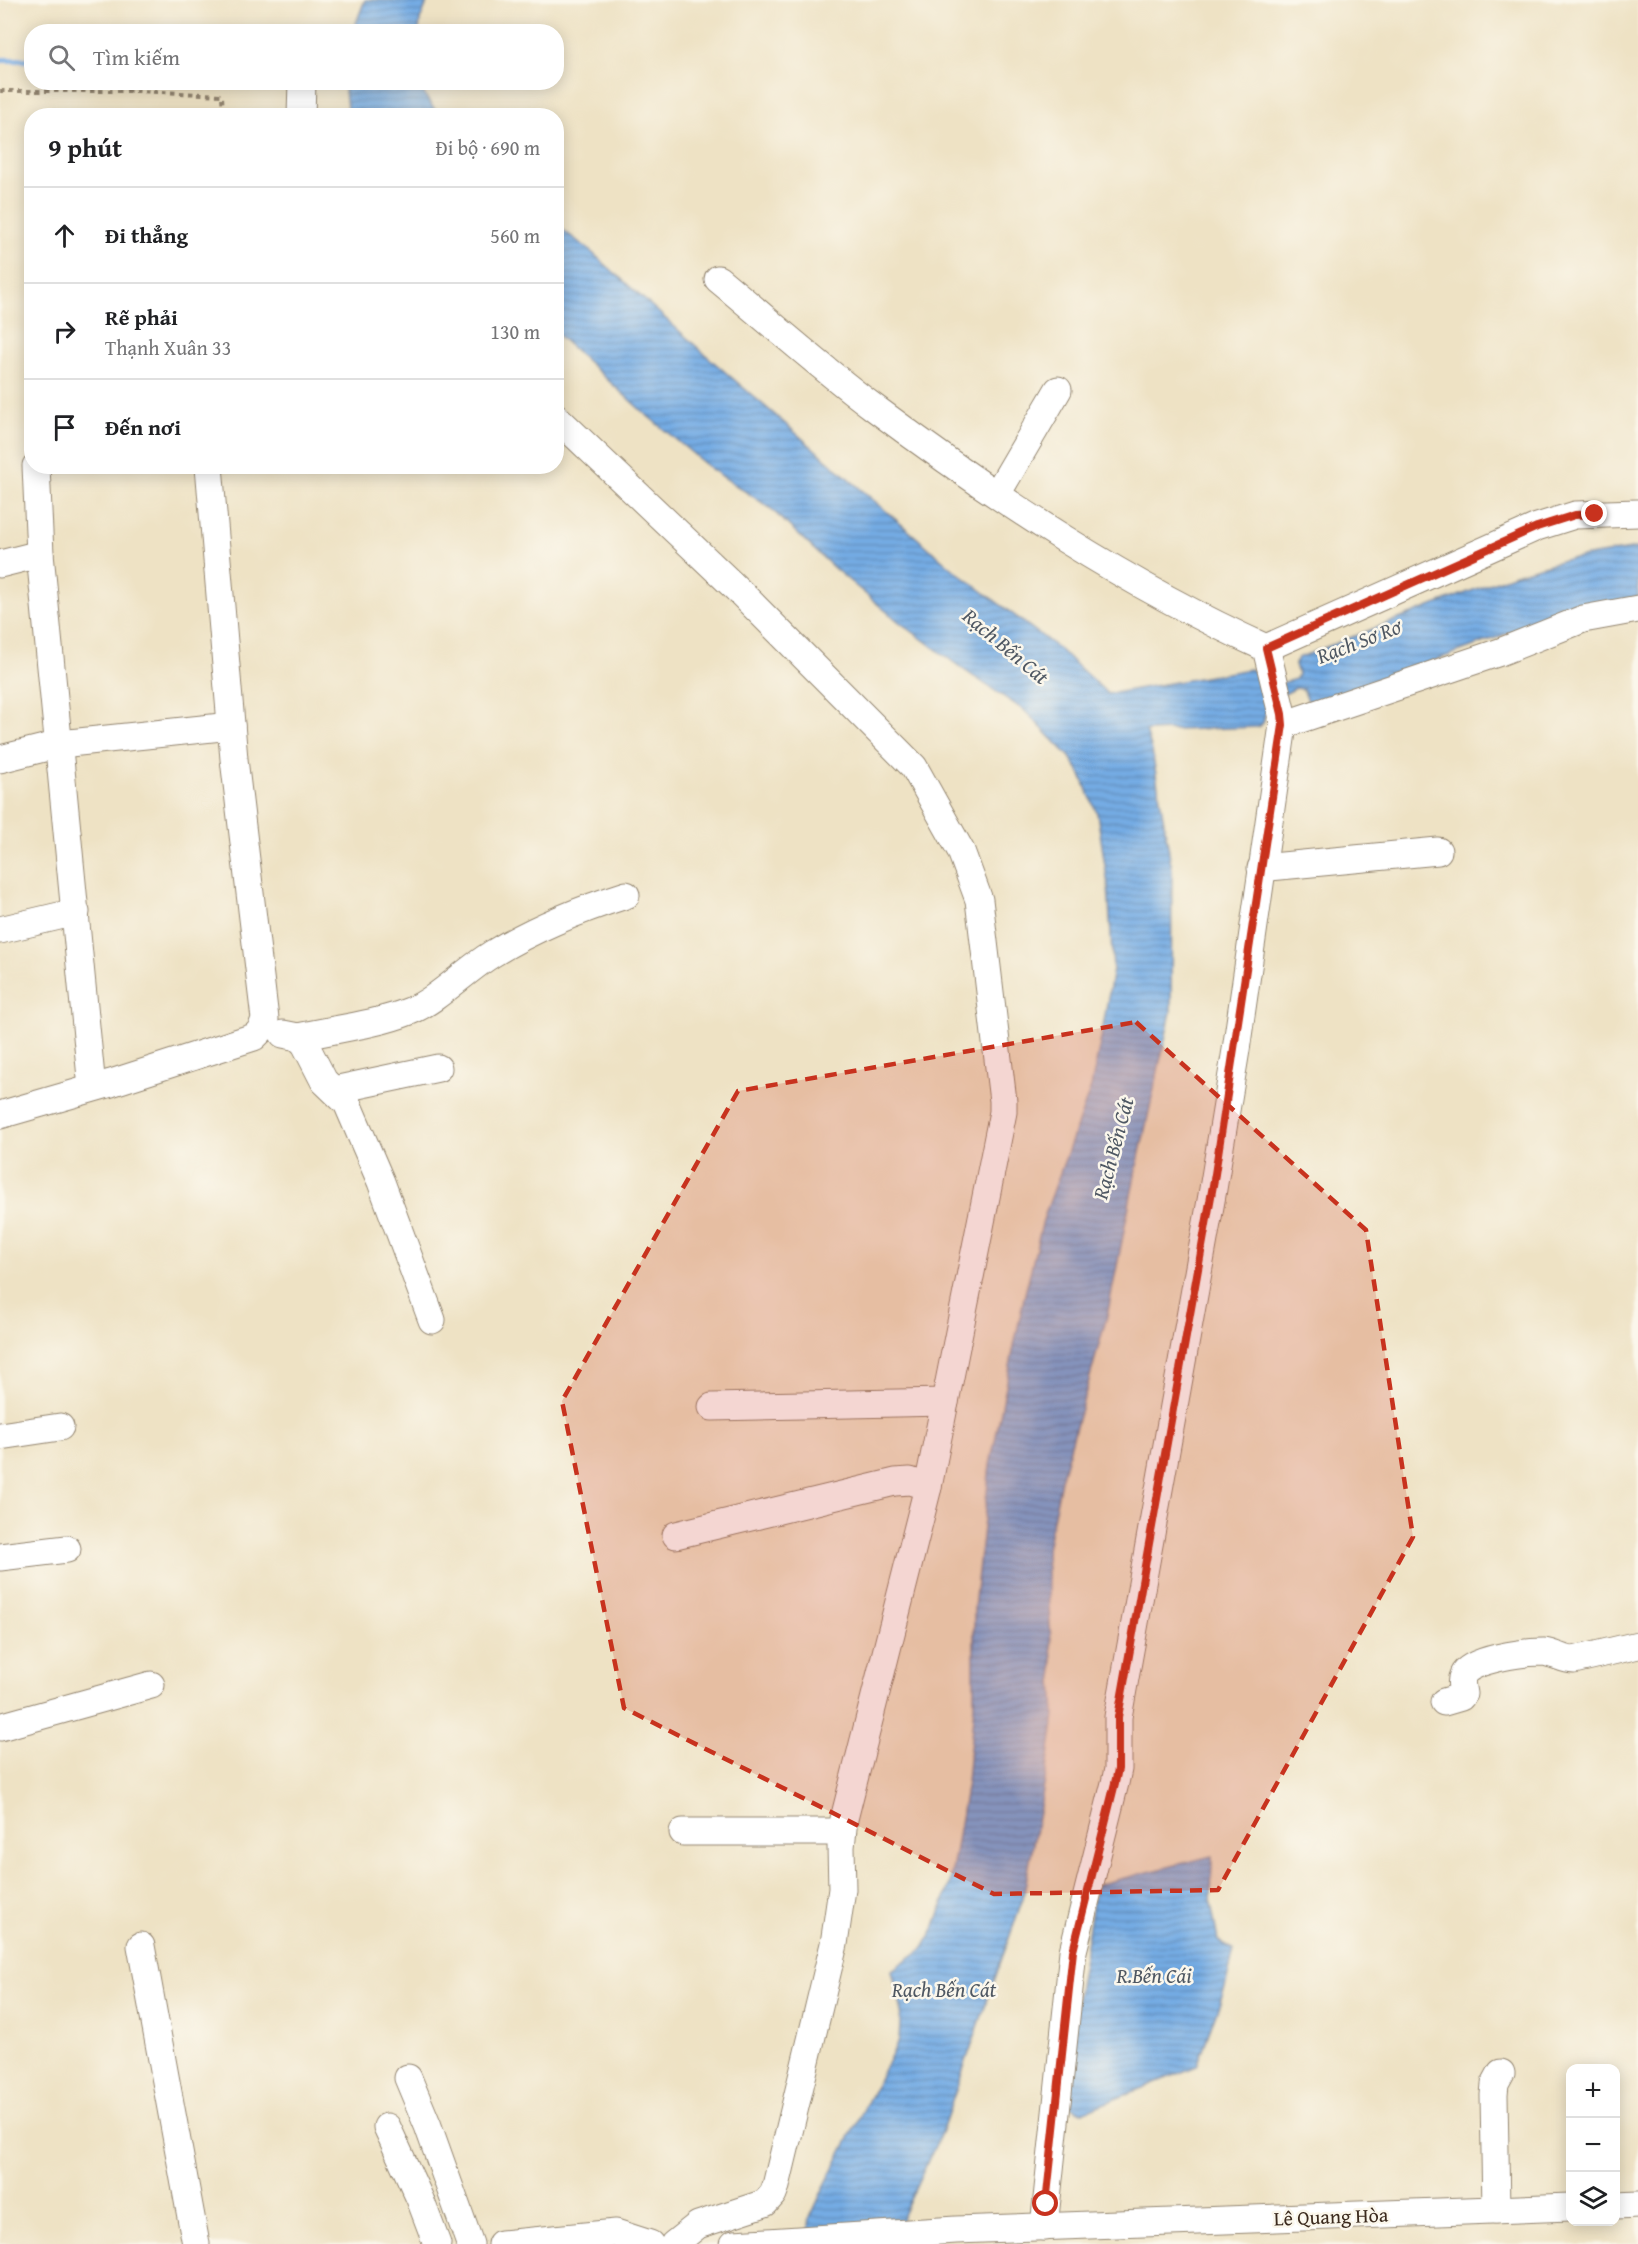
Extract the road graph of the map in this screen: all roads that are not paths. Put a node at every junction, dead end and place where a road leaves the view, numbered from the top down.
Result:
1 (302, 90) edge
2 (301, 108) edge
3 (718, 279) dead end
4 (1058, 390) dead end
5 (564, 425) edge
6 (36, 474) edge
7 (210, 474) edge
8 (997, 494) junction
9 (1638, 513) edge
10 (40, 554) junction
11 (0, 564) edge
12 (1638, 609) edge
13 (1267, 650) junction
14 (1283, 719) junction
15 (231, 726) junction
16 (60, 744) junction
17 (0, 759) edge
18 (1438, 851) dead end
19 (1261, 868) junction
20 (626, 895) dead end
21 (76, 912) junction
22 (0, 930) edge
23 (261, 1030) junction
24 (298, 1037) junction
25 (438, 1068) dead end
26 (92, 1088) junction
27 (334, 1090) junction
28 (0, 1114) edge
29 (432, 1320) dead end
30 (945, 1402) junction
31 (711, 1407) dead end
32 (60, 1427) dead end
33 (0, 1436) edge
34 (928, 1487) junction
35 (676, 1535) dead end
36 (67, 1549) dead end
37 (0, 1557) edge
38 (1638, 1645) edge
39 (151, 1684) dead end
40 (1444, 1702) dead end
41 (0, 1727) edge
42 (683, 1832) dead end
43 (842, 1832) junction
44 (141, 1946) dead end
45 (1501, 2073) dead end
46 (408, 2078) dead end
47 (387, 2127) dead end
48 (1638, 2205) edge
49 (1620, 2206) edge
50 (1566, 2207) edge
51 (1496, 2210) junction
52 (1044, 2227) junction
53 (1197, 2233) edge
54 (196, 2244) edge
55 (437, 2244) edge
56 (470, 2244) edge
57 (501, 2244) edge
58 (650, 2244) edge
59 (674, 2244) edge
60 (734, 2244) edge

1 - 2 street
3 - 8 street
4 - 8 street
5 - 30 street
6 - 10 street
7 - 15 street
8 - 13 street
9 - 13 street
10 - 11 street
10 - 16 street
12 - 14 street
13 - 14 street
14 - 19 street
15 - 16 street
15 - 23 street
16 - 17 street
16 - 21 street
18 - 19 street
19 - 52 street
20 - 24 street
21 - 22 street
21 - 26 street
23 - 24 street
23 - 26 street
24 - 27 street
25 - 27 street
26 - 28 street
27 - 29 street
30 - 31 street
30 - 34 street
32 - 33 street
34 - 35 street
34 - 43 street
36 - 37 street
38 - 40 street
39 - 41 street
42 - 43 street
43 - 59 street
44 - 54 street
45 - 51 street
46 - 56 street
47 - 55 street
48 - 49 street
50 - 51 street, Lê Quang Hòa
51 - 53 street, Lê Quang Hòa
52 - 53 street, Lê Quang Hòa
52 - 60 street, Lê Quang Hòa
57 - 58 street

